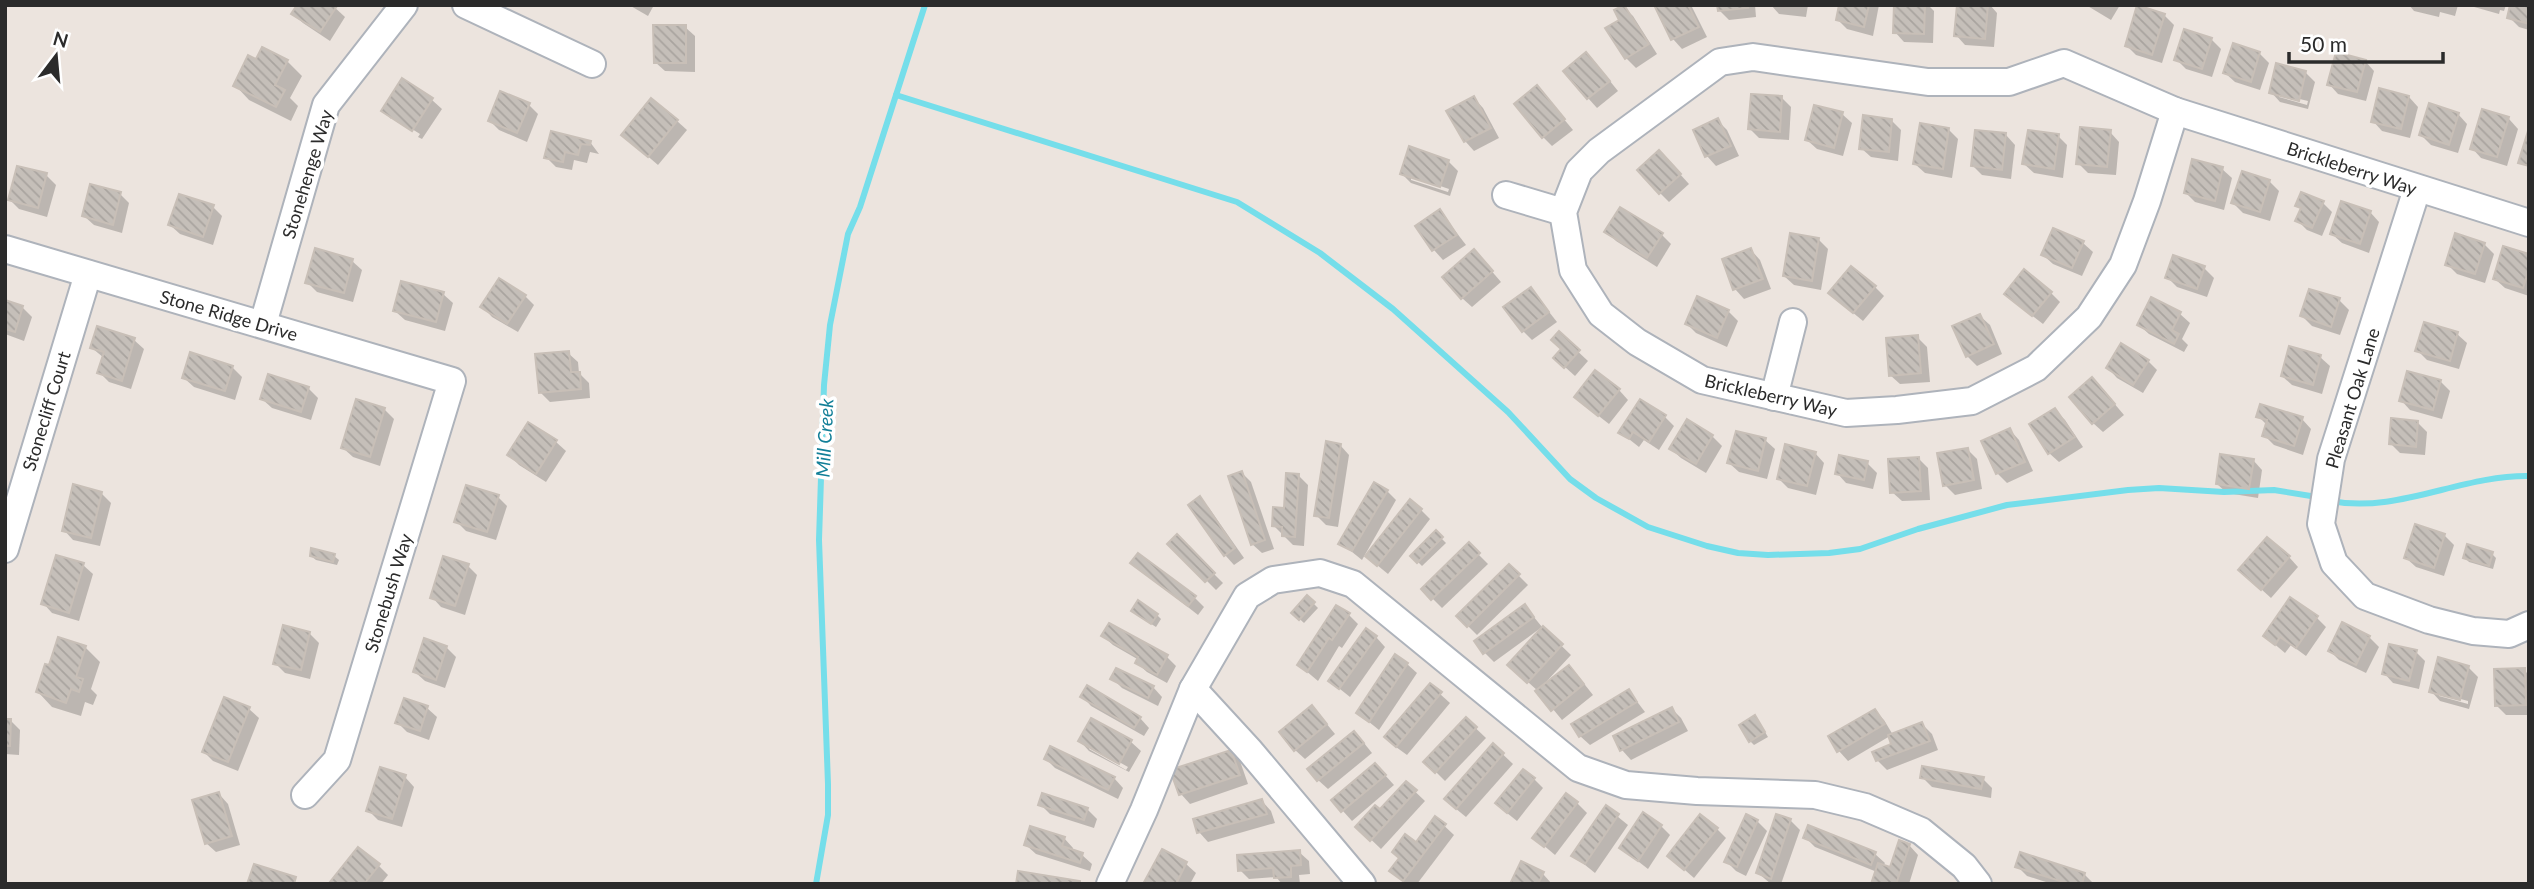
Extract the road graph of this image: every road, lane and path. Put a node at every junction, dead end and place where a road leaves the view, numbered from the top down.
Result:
1 (404, 5) edge
2 (466, 5) edge
3 (592, 64) dead end
4 (2175, 111) junction
5 (2417, 189) junction
6 (1506, 195) dead end
7 (1563, 212) junction
8 (2529, 223) edge
9 (5, 249) edge
10 (88, 274) junction
11 (1793, 322) dead end
12 (263, 324) junction
13 (452, 381) joint
14 (1774, 397) junction
15 (5, 549) edge
16 (2529, 625) edge
17 (1193, 689) junction
18 (305, 795) dead end
19 (1110, 884) edge
20 (1362, 884) edge
21 (1978, 884) edge

1 - 12 street, Stonehenge Way
2 - 3 street
4 - 5 street, Brickleberry Way
4 - 7 street, Brickleberry Way
4 - 14 street, Brickleberry Way
5 - 8 street, Brickleberry Way
5 - 16 street, Pleasant Oak Lane
6 - 7 street
7 - 14 street, Brickleberry Way
9 - 10 street, Stone Ridge Drive
10 - 12 street, Stone Ridge Drive
10 - 15 street, Stonecliff Court
11 - 14 street
12 - 13 street, Stone Ridge Drive
13 - 18 street, Stonebush Way
17 - 19 street
17 - 20 street
17 - 21 street

